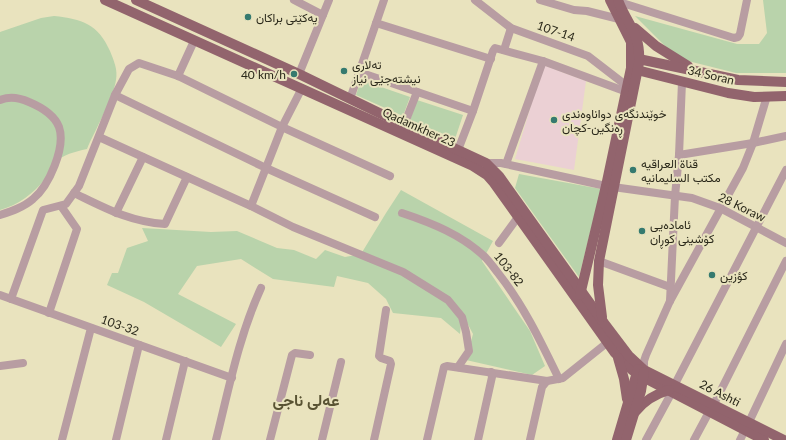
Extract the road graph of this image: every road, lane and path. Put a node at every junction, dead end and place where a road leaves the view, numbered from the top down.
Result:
1 (105, 0) edge
2 (136, 0) edge
3 (294, 0) edge
4 (329, 0) edge
5 (384, 0) edge
6 (475, 0) edge
7 (540, 0) edge
8 (559, 0) edge
9 (747, 0) edge
10 (613, 1) edge
11 (587, 11) junction
12 (323, 15) junction
13 (619, 19) junction
14 (376, 23) junction
15 (630, 24) junction
16 (511, 28) junction
17 (194, 41) junction
18 (501, 49) junction
19 (636, 58) junction
20 (491, 59) junction
21 (543, 61) junction
22 (635, 69) junction
23 (699, 71) junction
24 (359, 72) junction
25 (299, 74) junction
26 (178, 76) junction
27 (682, 82) junction
28 (786, 82) edge
29 (302, 88) junction
30 (628, 89) junction
31 (417, 92) junction
32 (116, 95) junction
33 (767, 96) junction
34 (786, 96) edge
35 (350, 99) junction
36 (0, 100) edge
37 (473, 111) junction
38 (404, 125) junction
39 (282, 127) junction
40 (786, 136) edge
41 (99, 137) junction
42 (753, 143) junction
43 (458, 150) junction
44 (679, 155) junction
45 (143, 157) junction
46 (486, 163) junction
47 (506, 164) junction
48 (266, 168) junction
49 (786, 170) edge
50 (390, 176) dead end
51 (187, 177) junction
52 (610, 187) junction
53 (74, 193) junction
54 (675, 196) junction
55 (61, 206) junction
56 (251, 206) junction
57 (720, 208) junction
58 (116, 213) junction
59 (402, 213) dead end
60 (0, 214) edge
61 (375, 217) dead end
62 (518, 217) junction
63 (756, 227) junction
64 (786, 242) edge
65 (499, 243) dead end
66 (786, 261) edge
67 (599, 262) junction
68 (670, 287) junction
69 (261, 288) dead end
70 (581, 292) junction
71 (0, 296) edge
72 (11, 299) junction
73 (670, 301) junction
74 (580, 303) junction
75 (386, 310) dead end
76 (49, 313) junction
77 (604, 323) junction
78 (91, 328) junction
79 (608, 342) junction
80 (786, 344) edge
81 (139, 345) junction
82 (615, 353) junction
83 (310, 356) dead end
84 (185, 361) junction
85 (341, 362) dead end
86 (23, 363) dead end
87 (0, 366) edge
88 (458, 367) junction
89 (641, 371) junction
90 (491, 375) junction
91 (232, 378) junction
92 (561, 378) junction
93 (544, 384) junction
94 (672, 388) junction
95 (711, 408) junction
96 (630, 410) junction
97 (747, 426) junction
98 (62, 440) edge
99 (116, 440) edge
100 (166, 440) edge
101 (216, 440) edge
102 (270, 440) edge
103 (322, 440) edge
104 (374, 440) edge
105 (427, 440) edge
106 (478, 440) edge
107 (530, 440) edge
108 (617, 440) edge
109 (626, 440) edge
110 (646, 440) edge
111 (694, 440) edge
112 (740, 440) edge
113 (764, 440) edge
114 (785, 440) edge

1 - 17 main road, Qadamkher 23
2 - 25 main road, Qadamkher 23
3 - 12 street
4 - 12 street
5 - 14 street
6 - 16 street, 107-14
7 - 11 street
8 - 11 street
9 - 10 street
10 - 13 main road
10 - 15 main road
11 - 13 street
12 - 25 street
13 - 19 main road
14 - 20 street
14 - 24 street
15 - 19 main road
15 - 23 main road
16 - 18 street
16 - 30 street, 107-14
17 - 26 street
17 - 29 main road, Qadamkher 23
18 - 20 street
18 - 21 street
19 - 22 main road
19 - 23 main road, 34 Soran
20 - 37 street
21 - 30 street
21 - 47 street
22 - 27 main road, 34 Soran
22 - 30 main road
22 - 52 main road
23 - 28 main road, 34 Soran
24 - 31 street
24 - 35 street
25 - 35 main road, Qadamkher 23
26 - 32 street
26 - 39 street
27 - 33 main road, 34 Soran
27 - 44 street
29 - 39 street
29 - 62 main road, Qadamkher 23
30 - 52 main road
31 - 37 street
31 - 38 street
32 - 41 street
32 - 48 street
33 - 34 main road, 34 Soran
33 - 42 street
35 - 38 main road, Qadamkher 23
36 - 60 street
37 - 43 street
38 - 43 main road, Qadamkher 23
39 - 48 street
39 - 50 street
40 - 42 street
41 - 45 street
41 - 53 street
42 - 44 street
42 - 57 street
43 - 46 main road, Qadamkher 23
44 - 54 street
45 - 51 street
45 - 58 street
46 - 47 street, 28 Koraw
46 - 70 main road, Qadamkher 23
47 - 52 street, 28 Koraw
48 - 56 street
48 - 61 street
49 - 63 street
51 - 56 street
51 - 58 street
52 - 54 street, 28 Koraw
52 - 67 main road
52 - 70 main road
53 - 55 street
53 - 58 street
54 - 57 street, 28 Koraw
54 - 68 street
55 - 72 street
55 - 76 street
56 - 88 street
57 - 63 street, 28 Koraw
57 - 73 street
59 - 92 street, 103-82
62 - 65 street
62 - 74 main road, Qadamkher 23
63 - 64 street, 28 Koraw
63 - 94 street
66 - 95 street
67 - 68 street
67 - 77 main road
68 - 73 street
69 - 91 street
70 - 74 main road
70 - 77 main road, Qadamkher 23
71 - 72 street, 103-32
72 - 76 street, 103-32
73 - 89 street
74 - 79 main road, Qadamkher 23
75 - 104 street
76 - 78 street, 103-32
77 - 89 main road, Qadamkher 23
78 - 81 street, 103-32
78 - 98 street
79 - 82 main road, Qadamkher 23
79 - 92 street
80 - 97 street
81 - 84 street, 103-32
81 - 99 street
82 - 89 main road, Qadamkher 23
82 - 96 main road
83 - 102 street
84 - 91 street, 103-32
84 - 100 street
85 - 103 street
86 - 87 street
88 - 90 street
88 - 105 street
89 - 94 main road, 26 Ashti
89 - 96 main road
90 - 93 street
90 - 106 street
91 - 101 street
92 - 93 street
93 - 107 street
94 - 95 main road, 26 Ashti
94 - 96 main road
94 - 110 street
95 - 97 main road, 26 Ashti
95 - 111 street
96 - 108 main road
96 - 109 main road
97 - 112 street
97 - 113 main road, 26 Ashti
97 - 114 main road, 26 Ashti

